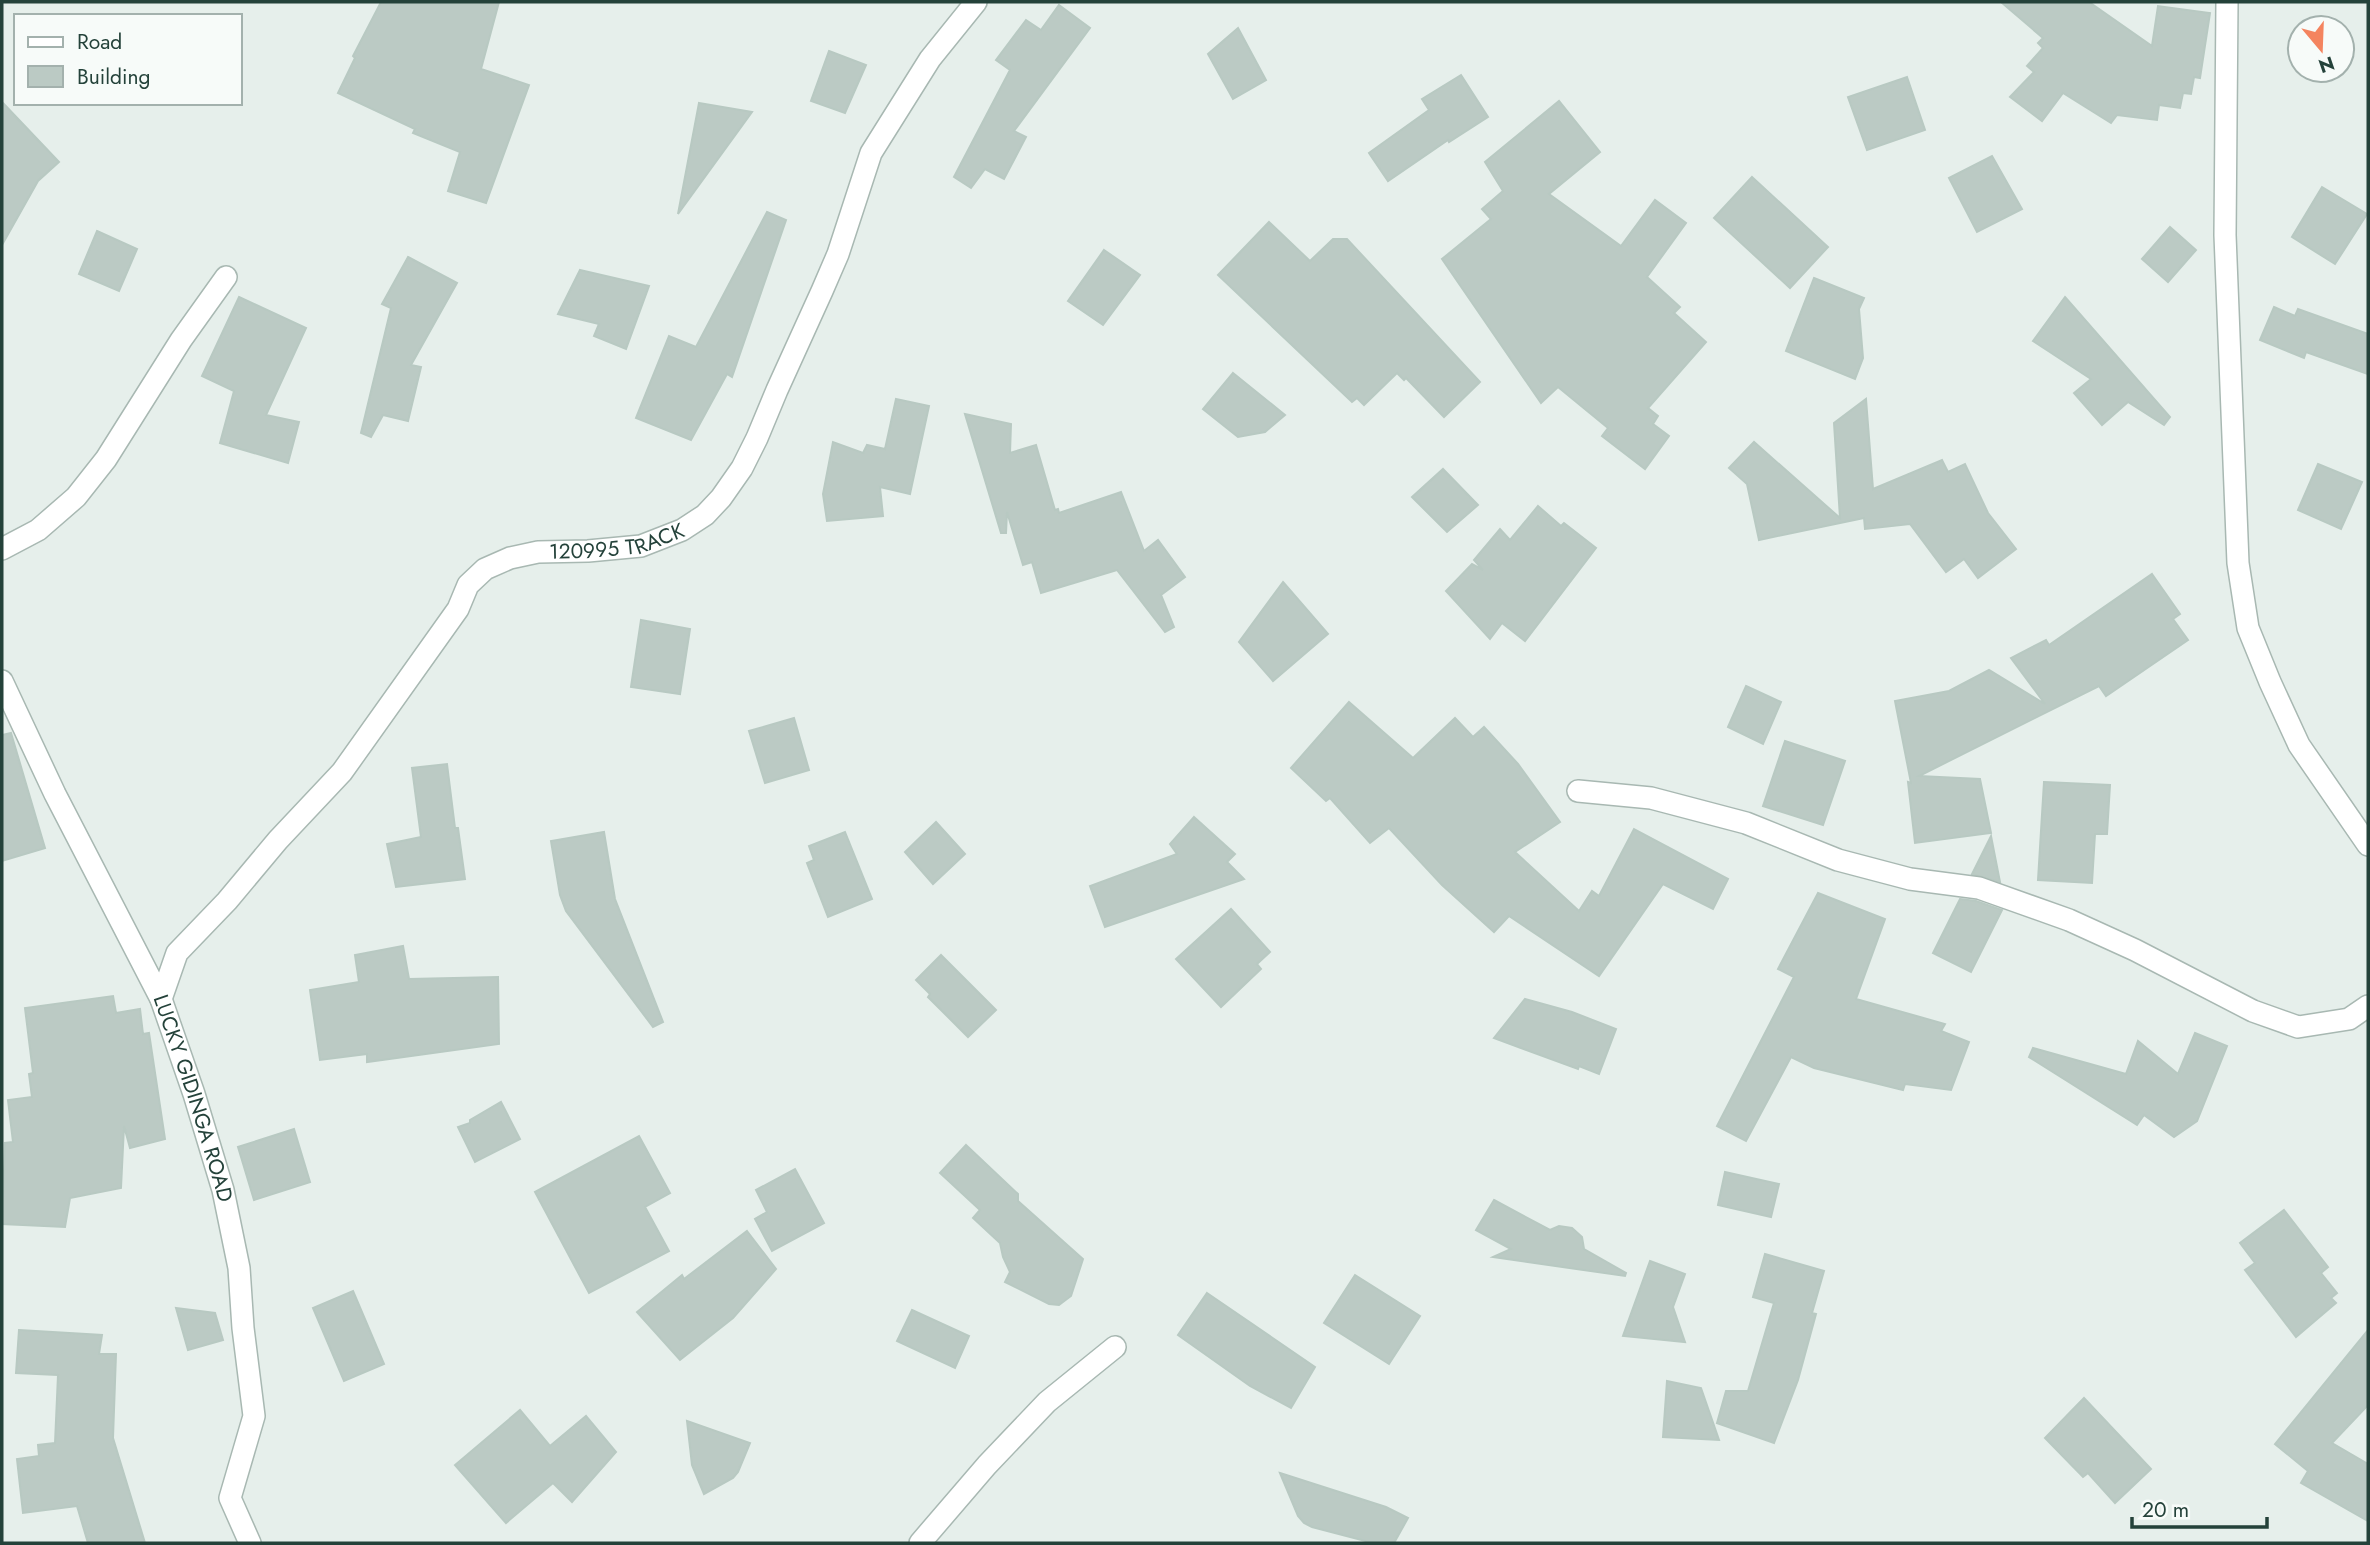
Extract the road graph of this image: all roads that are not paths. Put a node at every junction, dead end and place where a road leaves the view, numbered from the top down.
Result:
1 (976, 2) edge
2 (2227, 2) edge
3 (226, 277) dead end
4 (2, 549) edge
5 (2, 681) edge
6 (1578, 791) dead end
7 (2368, 845) edge
8 (161, 999) junction
9 (2368, 1006) edge
10 (1115, 1347) dead end
11 (250, 1543) edge
12 (920, 1543) edge

1 - 8 street, 120995 TRACK
2 - 7 street
3 - 4 street
5 - 8 street, LUCKY GIDINGA ROAD
6 - 9 street
8 - 11 street, LUCKY GIDINGA ROAD
10 - 12 street

